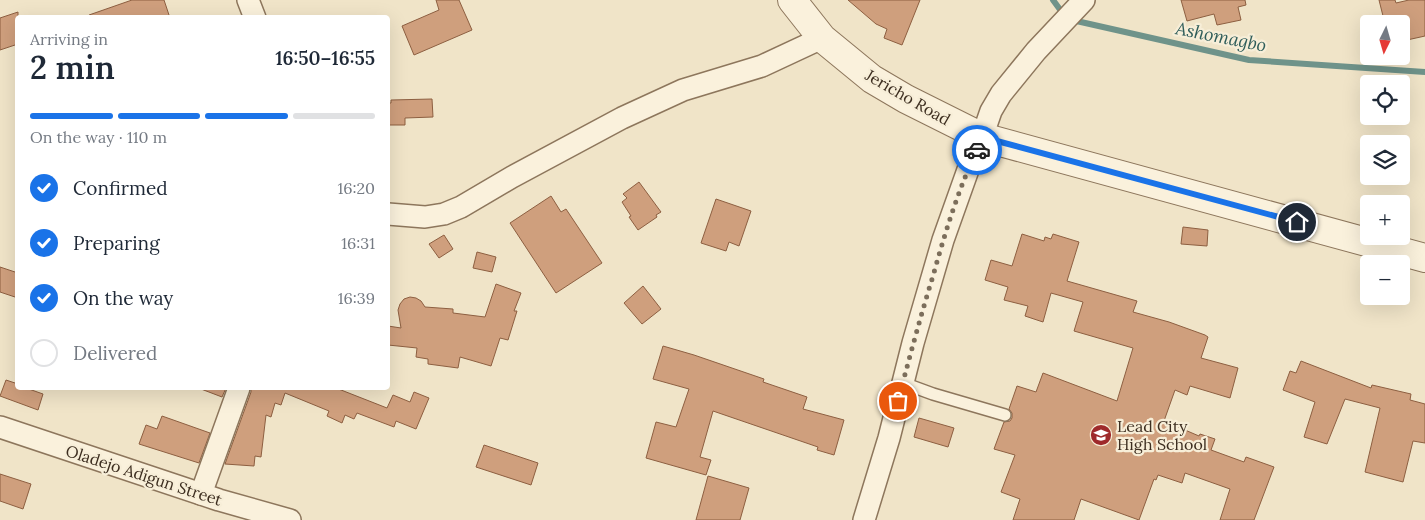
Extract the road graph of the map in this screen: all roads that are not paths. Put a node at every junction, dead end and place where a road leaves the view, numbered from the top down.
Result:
1 (248, 0) edge
2 (792, 0) edge
3 (1084, 0) edge
4 (254, 15) edge
5 (822, 38) junction
6 (982, 137) junction
7 (390, 214) edge
8 (1425, 258) edge
9 (903, 383) junction
10 (238, 390) edge
11 (1005, 414) dead end
12 (0, 426) edge
13 (201, 494) junction
14 (290, 520) edge
15 (864, 520) edge

1 - 4 street
2 - 5 street, Jericho Road
3 - 6 street
5 - 6 street, Jericho Road
5 - 7 street
6 - 8 street, Jericho Road
6 - 9 street
9 - 11 lane
9 - 15 street
10 - 13 street
12 - 13 street, Oladejo Adigun Street
13 - 14 street, Oladejo Adigun Street

